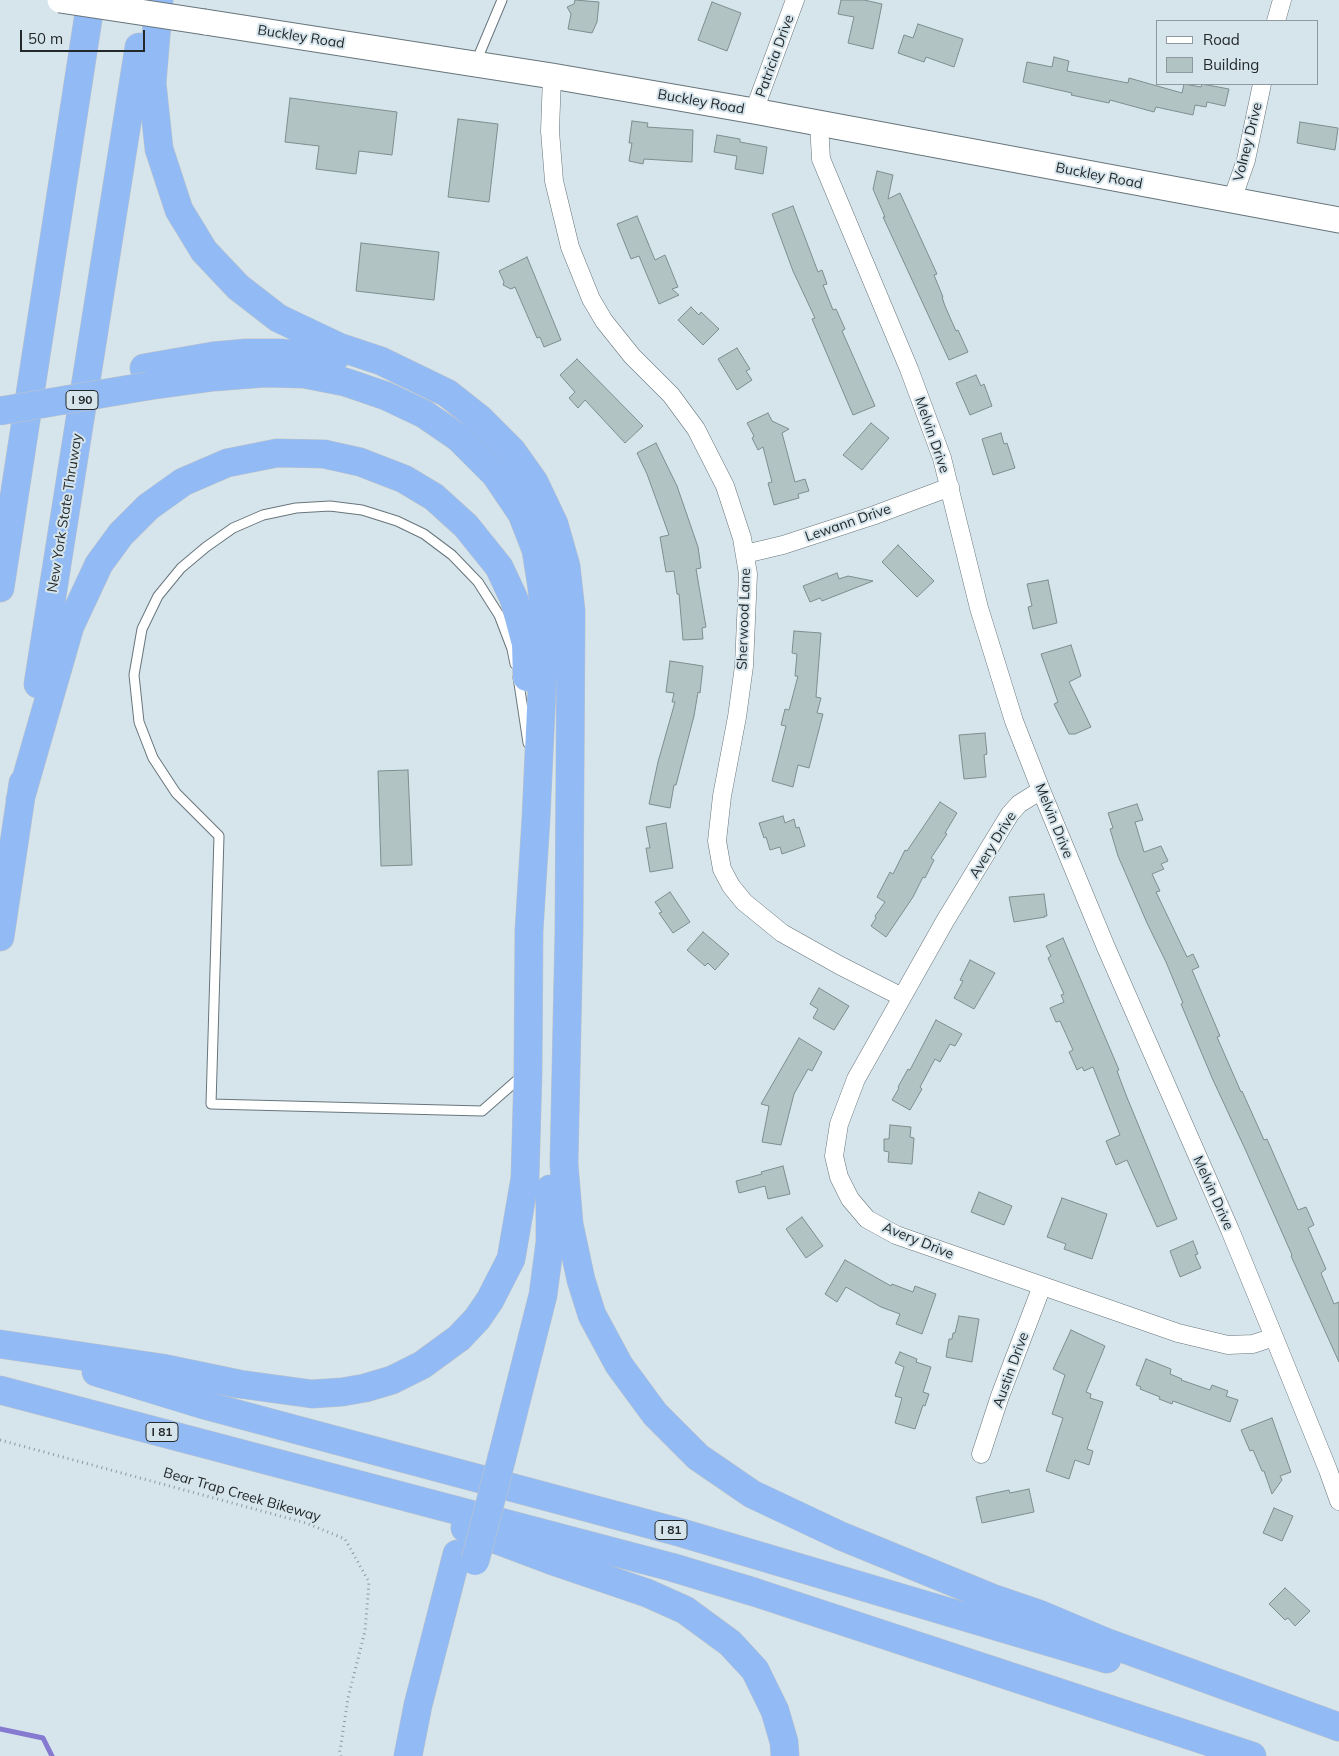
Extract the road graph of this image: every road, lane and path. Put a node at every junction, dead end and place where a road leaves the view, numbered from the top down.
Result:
1 (60, 0) edge
2 (91, 0) edge
3 (149, 0) edge
4 (159, 0) edge
5 (502, 0) edge
6 (795, 0) edge
7 (1282, 0) edge
8 (1276, 20) edge
9 (475, 64) junction
10 (552, 76) junction
11 (1262, 85) edge
12 (754, 111) junction
13 (819, 123) junction
14 (1232, 200) junction
15 (1339, 220) edge
16 (146, 377) junction
17 (413, 377) junction
18 (0, 392) edge
19 (0, 411) edge
20 (950, 487) junction
21 (745, 554) junction
22 (0, 588) edge
23 (531, 765) junction
24 (1040, 790) junction
25 (20, 800) junction
26 (536, 818) junction
27 (0, 937) edge
28 (902, 997) junction
29 (528, 1070) junction
30 (566, 1070) junction
31 (1042, 1286) junction
32 (1274, 1337) junction
33 (0, 1344) edge
34 (0, 1390) edge
35 (0, 1440) edge
36 (981, 1454) dead end
37 (493, 1457) junction
38 (324, 1474) junction
39 (1339, 1501) edge
40 (466, 1558) junction
41 (1339, 1727) edge
42 (341, 1756) edge
43 (408, 1756) edge
44 (426, 1756) edge
45 (785, 1756) edge
46 (1252, 1756) edge

1 - 9 street, Buckley Road, bridge
2 - 22 highway
3 - 25 highway, New York State Thruway / I 90
4 - 17 highway
5 - 9 lane
6 - 12 street, Patricia Drive
7 - 8 street
9 - 10 street, Buckley Road
10 - 12 street, Buckley Road
10 - 21 street, Sherwood Lane
11 - 14 street, Volney Drive
12 - 13 street, Buckley Road
13 - 14 street, Buckley Road
13 - 20 street, Melvin Drive
14 - 15 street, Buckley Road
16 - 17 highway
16 - 18 highway
16 - 19 highway, bridge
16 - 26 highway
17 - 30 highway
20 - 21 street, Lewann Drive
20 - 24 street, Melvin Drive
21 - 28 street, Sherwood Lane
23 - 25 highway
23 - 26 highway
23 - 29 lane
24 - 28 street, Avery Drive
24 - 32 street, Melvin Drive
25 - 27 highway, New York State Thruway / I 90
26 - 29 highway
28 - 31 street, Avery Drive
29 - 33 highway
29 - 37 highway
30 - 37 highway
30 - 41 highway
31 - 32 street, Avery Drive
31 - 36 street, Austin Drive
32 - 39 street, Melvin Drive
33 - 41 highway, I 81
34 - 38 highway, I 81
35 - 42 path, Bear Trap Creek Bikeway
37 - 40 highway
38 - 45 highway
38 - 46 highway, I 81
40 - 43 highway
40 - 44 highway

